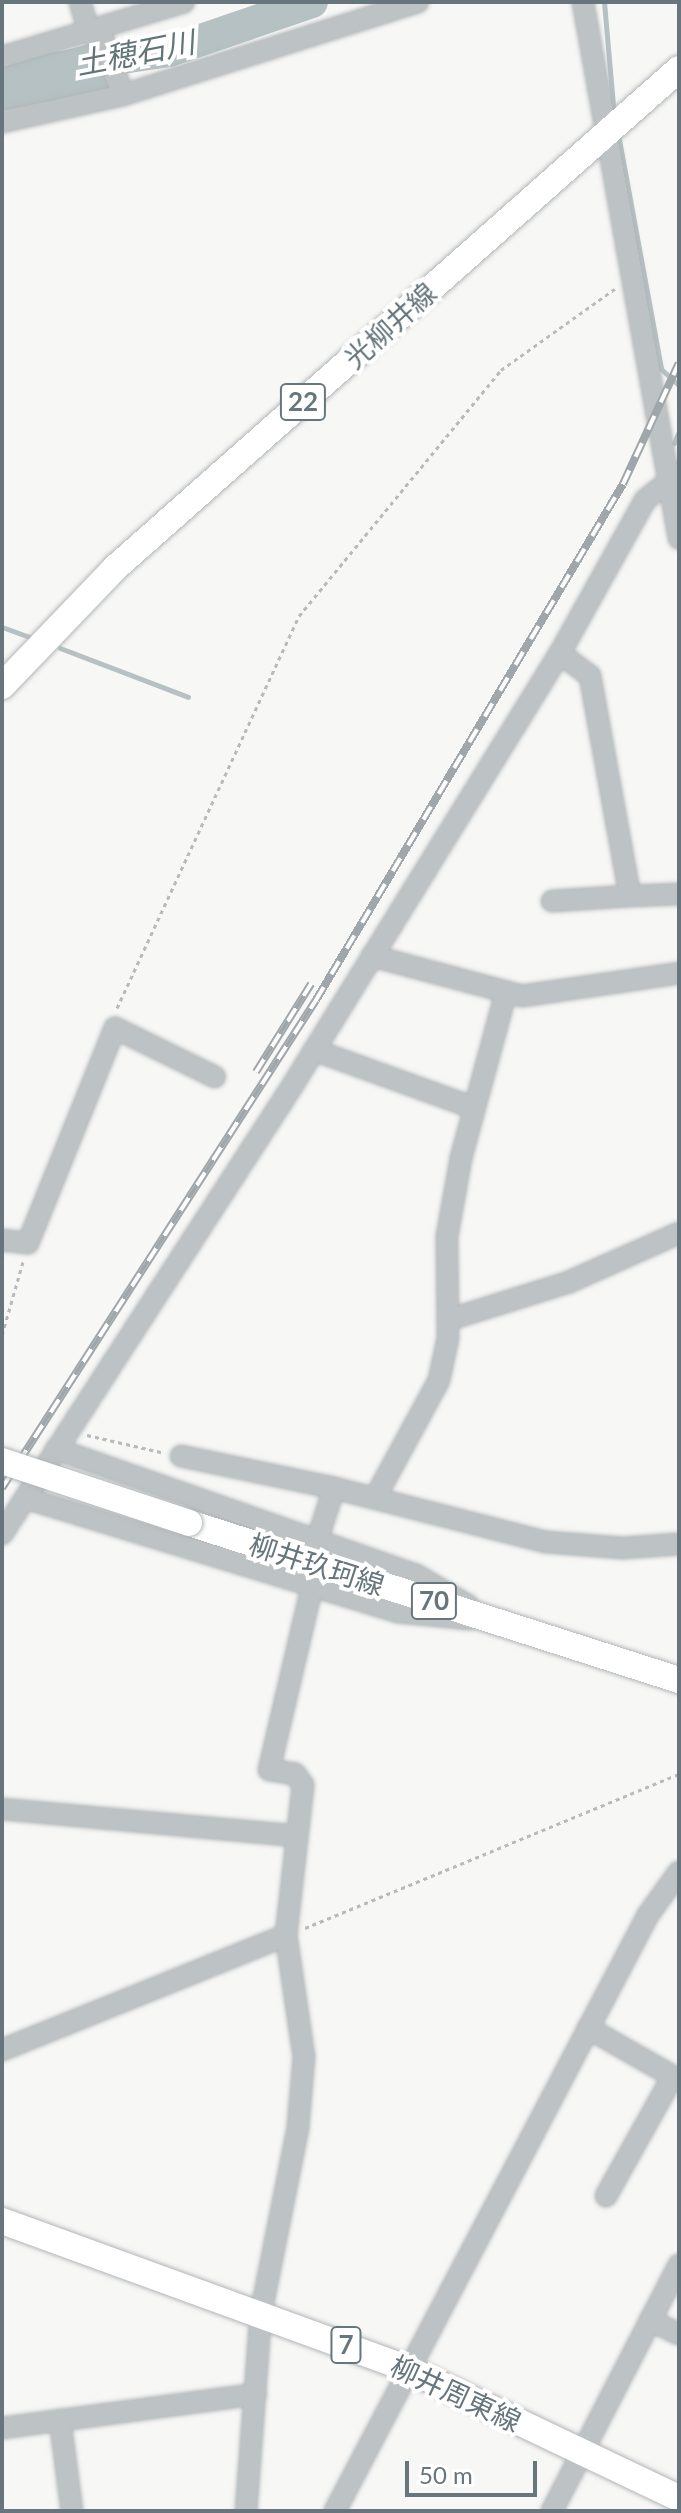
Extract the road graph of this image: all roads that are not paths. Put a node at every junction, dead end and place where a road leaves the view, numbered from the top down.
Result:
1 (80, 2) edge
2 (184, 2) edge
3 (418, 2) edge
4 (583, 2) edge
5 (97, 34) junction
6 (2, 57) edge
7 (679, 69) edge
8 (122, 92) junction
9 (2, 122) edge
10 (615, 124) junction
11 (674, 480) edge
12 (679, 538) edge
13 (560, 653) junction
14 (2, 686) edge
15 (679, 894) edge
16 (630, 896) junction
17 (552, 901) dead end
18 (372, 956) junction
19 (679, 973) edge
20 (506, 992) junction
21 (314, 1050) junction
22 (215, 1077) dead end
23 (474, 1108) junction
24 (679, 1233) edge
25 (2, 1240) edge
26 (448, 1320) junction
27 (56, 1449) junction
28 (181, 1456) road end
29 (2, 1461) edge
30 (135, 1479) junction
31 (334, 1488) junction
32 (25, 1498) junction
33 (375, 1498) junction
34 (119, 1527) junction
35 (2, 1534) edge
36 (317, 1541) junction
37 (679, 1544) edge
38 (312, 1586) junction
39 (486, 1618) junction
40 (679, 1680) edge
41 (2, 1809) edge
42 (297, 1836) junction
43 (679, 1872) edge
44 (286, 1935) junction
45 (588, 2028) junction
46 (2, 2050) edge
47 (676, 2078) edge
48 (606, 2196) dead end
49 (2, 2221) edge
50 (679, 2265) edge
51 (261, 2313) junction
52 (650, 2320) junction
53 (679, 2334) edge
54 (408, 2369) junction
55 (256, 2394) junction
56 (60, 2420) junction
57 (2, 2428) edge
58 (581, 2451) junction
59 (679, 2498) edge
60 (342, 2509) edge
61 (72, 2511) edge
62 (246, 2511) edge
63 (552, 2511) edge

1 - 5 street
2 - 5 street
3 - 8 street
4 - 10 street
5 - 6 street
5 - 8 street
7 - 10 main road, 光柳井線 / 22
8 - 9 street
10 - 11 street
10 - 14 main road, 光柳井線 / 22
11 - 12 street
11 - 13 street
13 - 16 street
13 - 18 street
15 - 16 street
16 - 17 street
18 - 20 street
18 - 21 street
19 - 20 street
20 - 23 street
21 - 23 street
21 - 27 street
22 - 25 street
23 - 26 street
24 - 26 street
26 - 33 street
27 - 30 street
27 - 32 street
28 - 31 street
29 - 39 main road, 柳井玖珂線 / 70, bridge
30 - 34 street
30 - 36 street
31 - 33 street
31 - 36 street
32 - 34 street
32 - 35 street
33 - 37 street
34 - 38 street
36 - 39 street
38 - 39 street
38 - 42 street
39 - 40 main road, 柳井玖珂線 / 70
41 - 42 street
42 - 44 street
43 - 45 street
44 - 46 street
44 - 51 street
45 - 47 street
45 - 54 street
47 - 48 street
49 - 51 main road, 柳井周東線 / 7
50 - 52 street
51 - 54 main road, 柳井周東線 / 7
51 - 55 street
52 - 53 street
52 - 58 street
54 - 58 main road, 柳井周東線 / 7
54 - 60 street
55 - 56 street
55 - 62 street
56 - 57 street
56 - 61 street
58 - 59 main road, 柳井周東線 / 7
58 - 63 street

